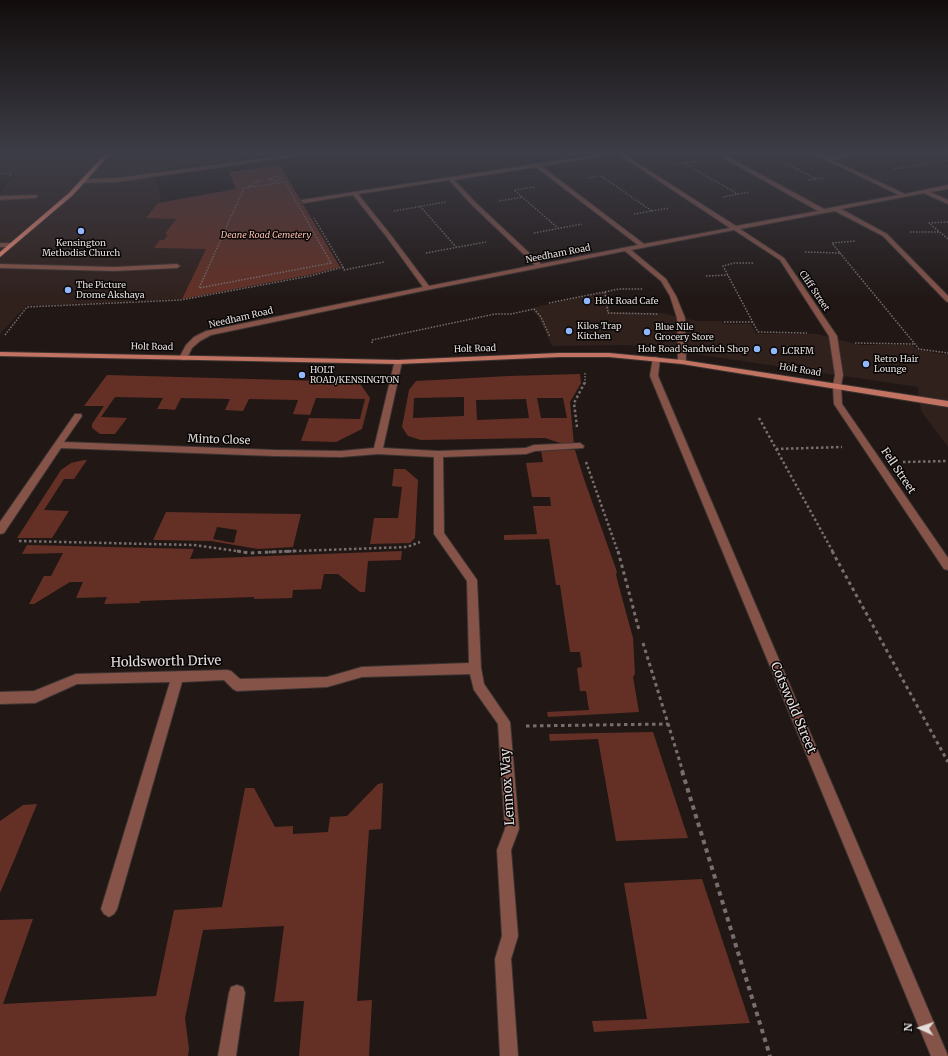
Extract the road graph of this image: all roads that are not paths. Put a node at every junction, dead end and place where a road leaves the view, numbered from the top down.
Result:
1 (62, 201) edge
2 (361, 201) edge
3 (472, 201) edge
4 (584, 201) edge
5 (695, 201) edge
6 (805, 201) edge
7 (870, 201) edge
8 (834, 208) junction
9 (823, 211) junction
10 (736, 228) junction
11 (0, 245) edge
12 (11, 245) junction
13 (643, 246) junction
14 (627, 250) junction
15 (0, 255) edge
16 (0, 266) edge
17 (177, 266) dead end
18 (540, 267) junction
19 (427, 288) junction
20 (948, 300) edge
21 (0, 354) edge
22 (183, 358) junction
23 (656, 359) junction
24 (398, 362) junction
25 (682, 362) junction
26 (837, 386) junction
27 (948, 404) edge
28 (78, 416) dead end
29 (59, 445) junction
30 (580, 446) road end
31 (378, 451) junction
32 (438, 454) junction
33 (0, 530) edge
34 (948, 566) edge
35 (475, 668) junction
36 (178, 676) junction
37 (0, 698) edge
38 (109, 909) dead end
39 (238, 993) dead end
40 (227, 1056) edge
41 (509, 1056) edge
42 (940, 1056) edge

1 - 12 main road
2 - 19 street
3 - 18 street
4 - 13 street
5 - 10 street, Cliff Street
6 - 9 street
7 - 8 street, Needham Road
8 - 9 street, Needham Road
8 - 20 street
9 - 10 street, Needham Road
10 - 13 street, Needham Road
10 - 26 street, Cliff Street
11 - 12 street
12 - 15 main road
13 - 14 street, Needham Road
14 - 18 street, Needham Road
14 - 25 street
16 - 17 street
18 - 19 street, Needham Road
19 - 22 street, Needham Road
21 - 22 main road, Holt Road
22 - 24 main road, Holt Road
23 - 24 main road, Holt Road
23 - 25 main road, Holt Road
23 - 42 street, Cotswold Street
24 - 31 street
25 - 26 main road, Holt Road
26 - 27 main road, Holt Road
26 - 34 street, Fell Street
28 - 29 street
29 - 31 street, Minto Close
29 - 33 street
30 - 32 street, Minto Close
31 - 32 street, Minto Close
32 - 35 street, Lennox Way
35 - 36 street, Holdsworth Drive
35 - 41 street, Lennox Way
36 - 37 street, Holdsworth Drive
36 - 38 street
39 - 40 street

